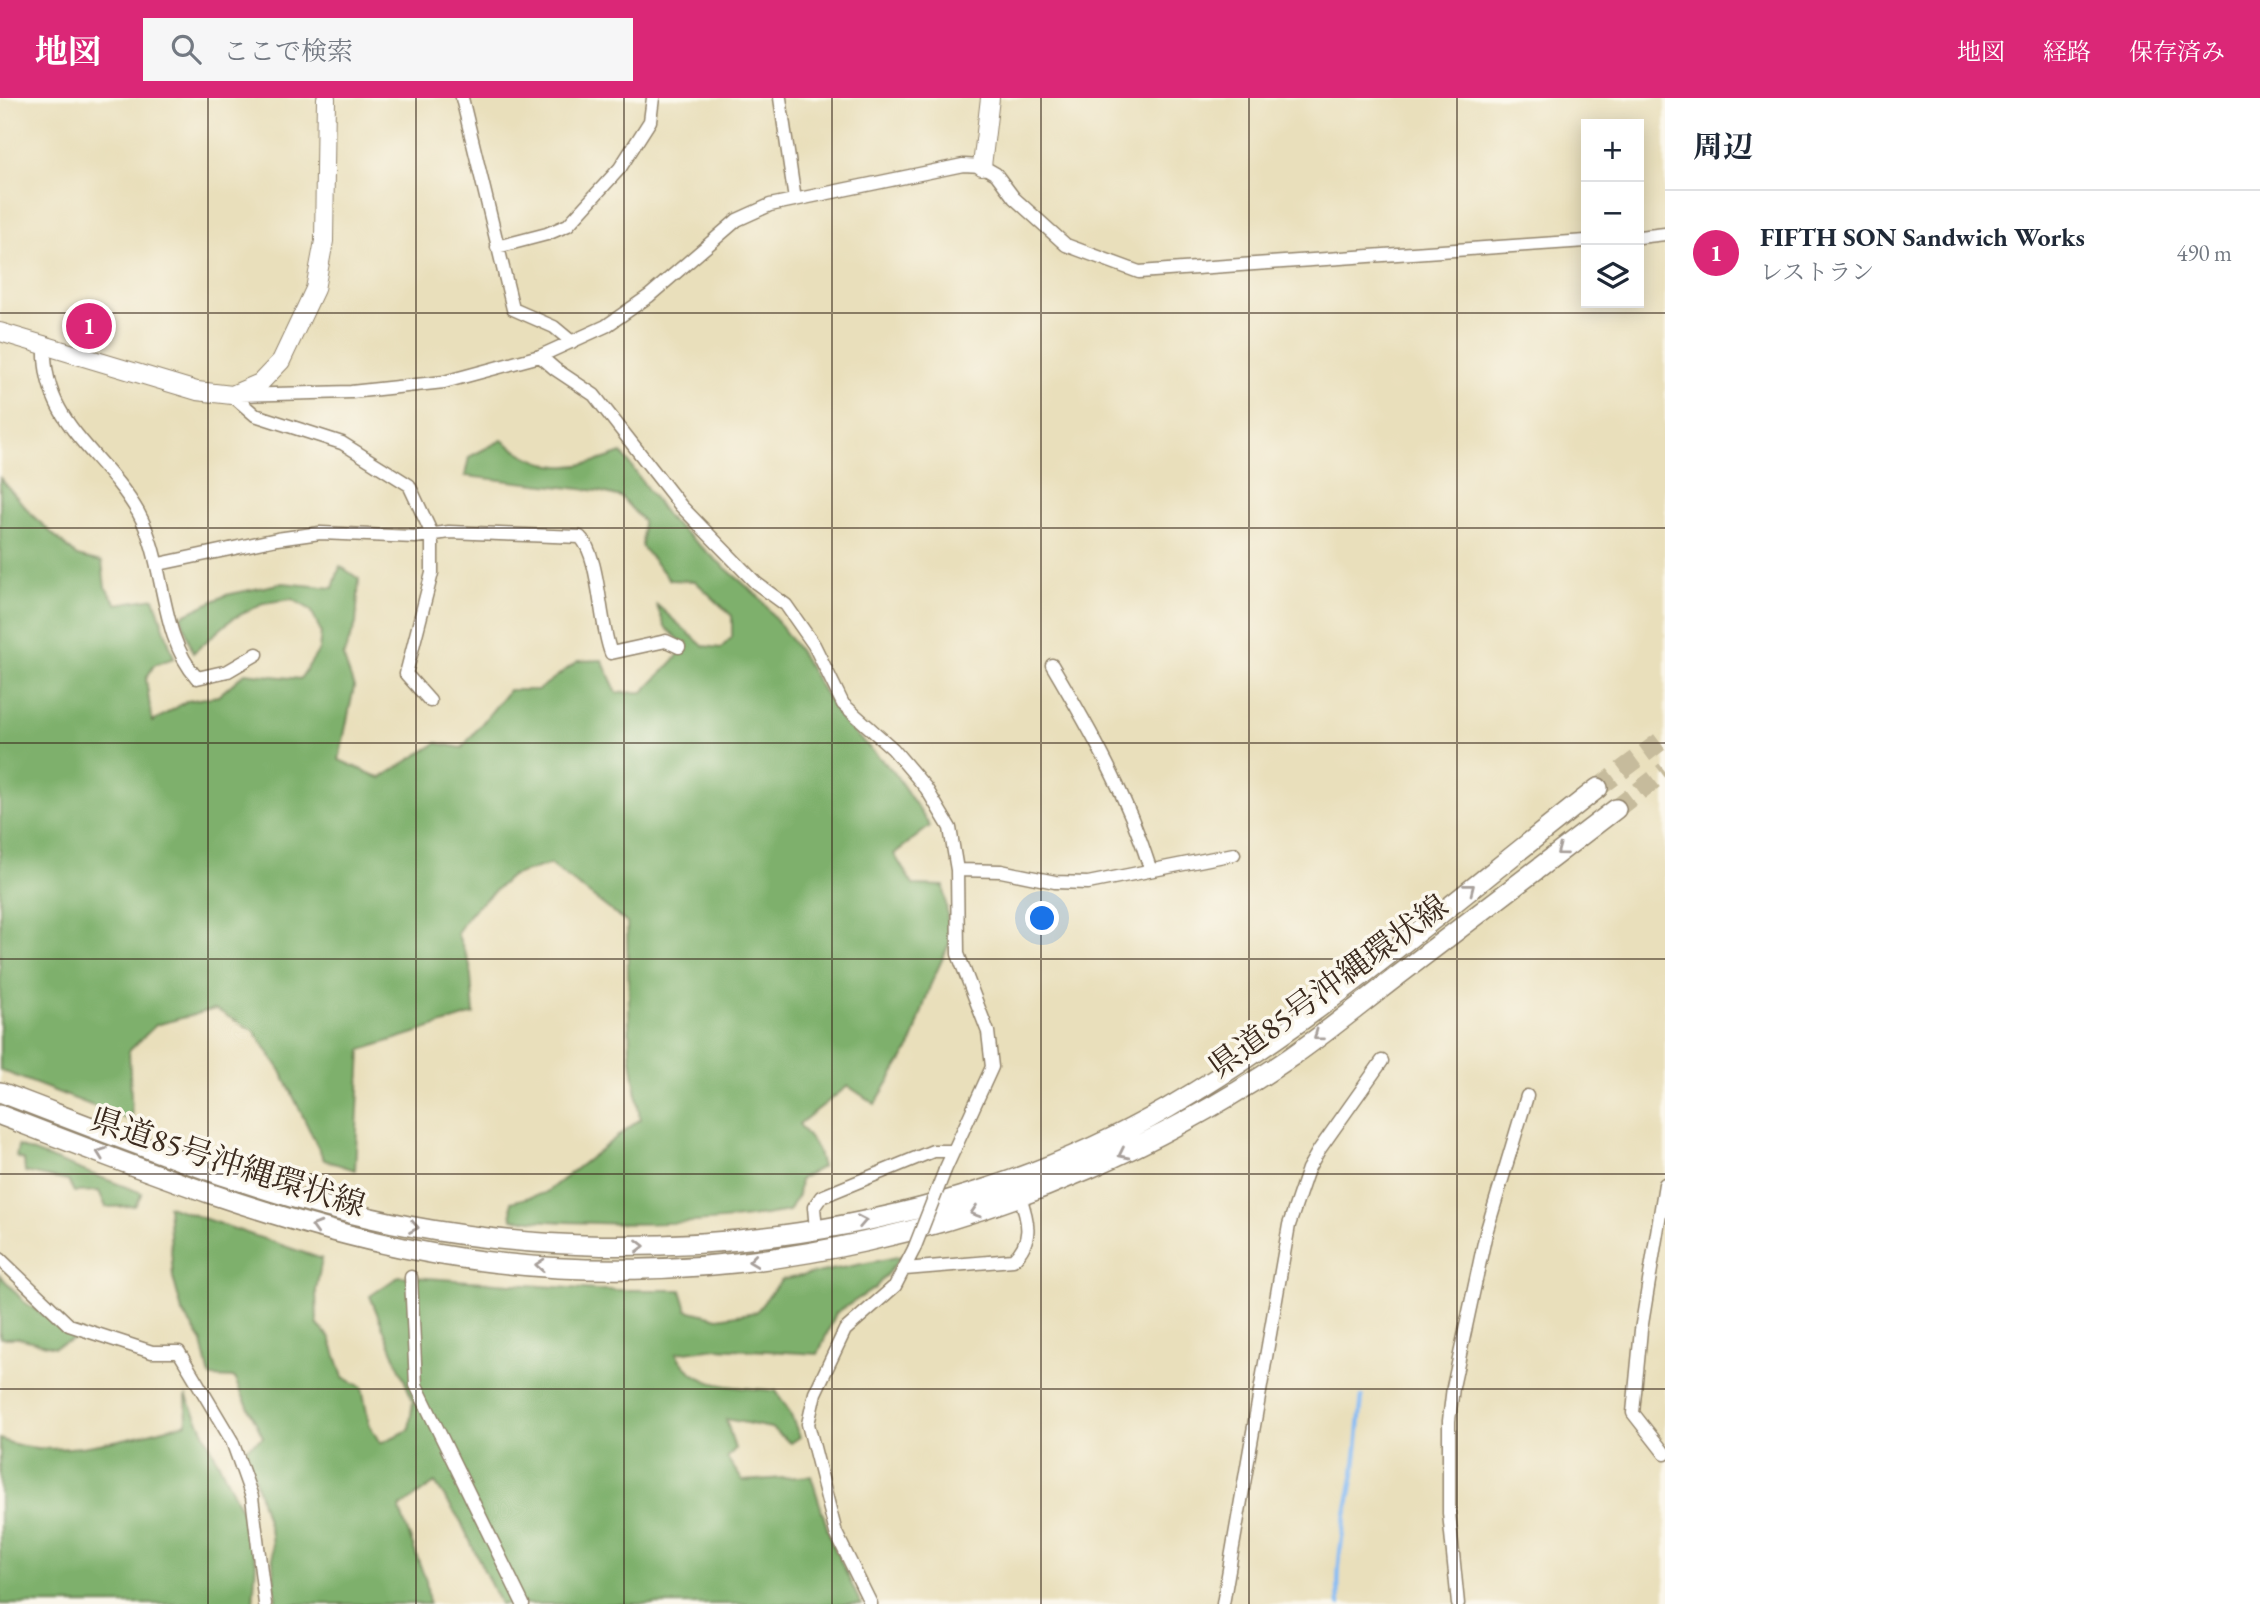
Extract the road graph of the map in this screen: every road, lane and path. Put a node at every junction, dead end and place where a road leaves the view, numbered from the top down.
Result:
1 (326, 98) edge
2 (462, 98) edge
3 (653, 98) edge
4 (780, 98) edge
5 (990, 98) edge
6 (982, 166) junction
7 (795, 200) junction
8 (1665, 234) edge
9 (1644, 236) edge
10 (1581, 241) edge
11 (497, 247) junction
12 (0, 332) edge
13 (572, 342) junction
14 (45, 343) junction
15 (540, 356) junction
16 (232, 395) junction
17 (432, 534) junction
18 (159, 564) junction
19 (678, 647) dead end
20 (257, 654) dead end
21 (1052, 665) dead end
22 (430, 701) dead end
23 (1598, 788) tunnel mouth
24 (1616, 809) tunnel mouth
25 (1234, 854) dead end
26 (1150, 868) junction
27 (957, 870) junction
28 (1382, 1061) dead end
29 (0, 1092) edge
30 (1527, 1096) dead end
31 (0, 1115) edge
32 (952, 1152) junction
33 (1665, 1184) edge
34 (1020, 1197) junction
35 (816, 1230) junction
36 (0, 1259) edge
37 (905, 1269) junction
38 (411, 1277) dead end
39 (1665, 1454) edge
40 (265, 1604) edge
41 (523, 1604) edge
42 (871, 1604) edge
43 (1223, 1604) edge
44 (1458, 1604) edge

1 - 16 main road
2 - 11 street
3 - 11 street
4 - 7 street
5 - 6 main road
6 - 7 street
6 - 10 street
7 - 13 street
8 - 9 street
11 - 13 street
12 - 14 main road
13 - 15 street
14 - 16 main road
14 - 18 street
15 - 16 street
15 - 27 street
16 - 17 street
17 - 18 street
17 - 19 street
17 - 22 street
18 - 20 street
21 - 26 street
35 -> 23 main road, 県道85号沖縄環状線
24 -> 34 main road, 県道85号沖縄環状線
25 - 26 street
26 - 27 street
27 - 32 street
28 - 43 street
29 -> 35 main road, 県道85号沖縄環状線
30 - 44 street
34 -> 31 main road, 県道85号沖縄環状線
32 - 35 street
32 - 37 street, bridge
33 - 39 street
34 - 37 street
36 - 40 street
37 - 42 street
38 - 41 street

